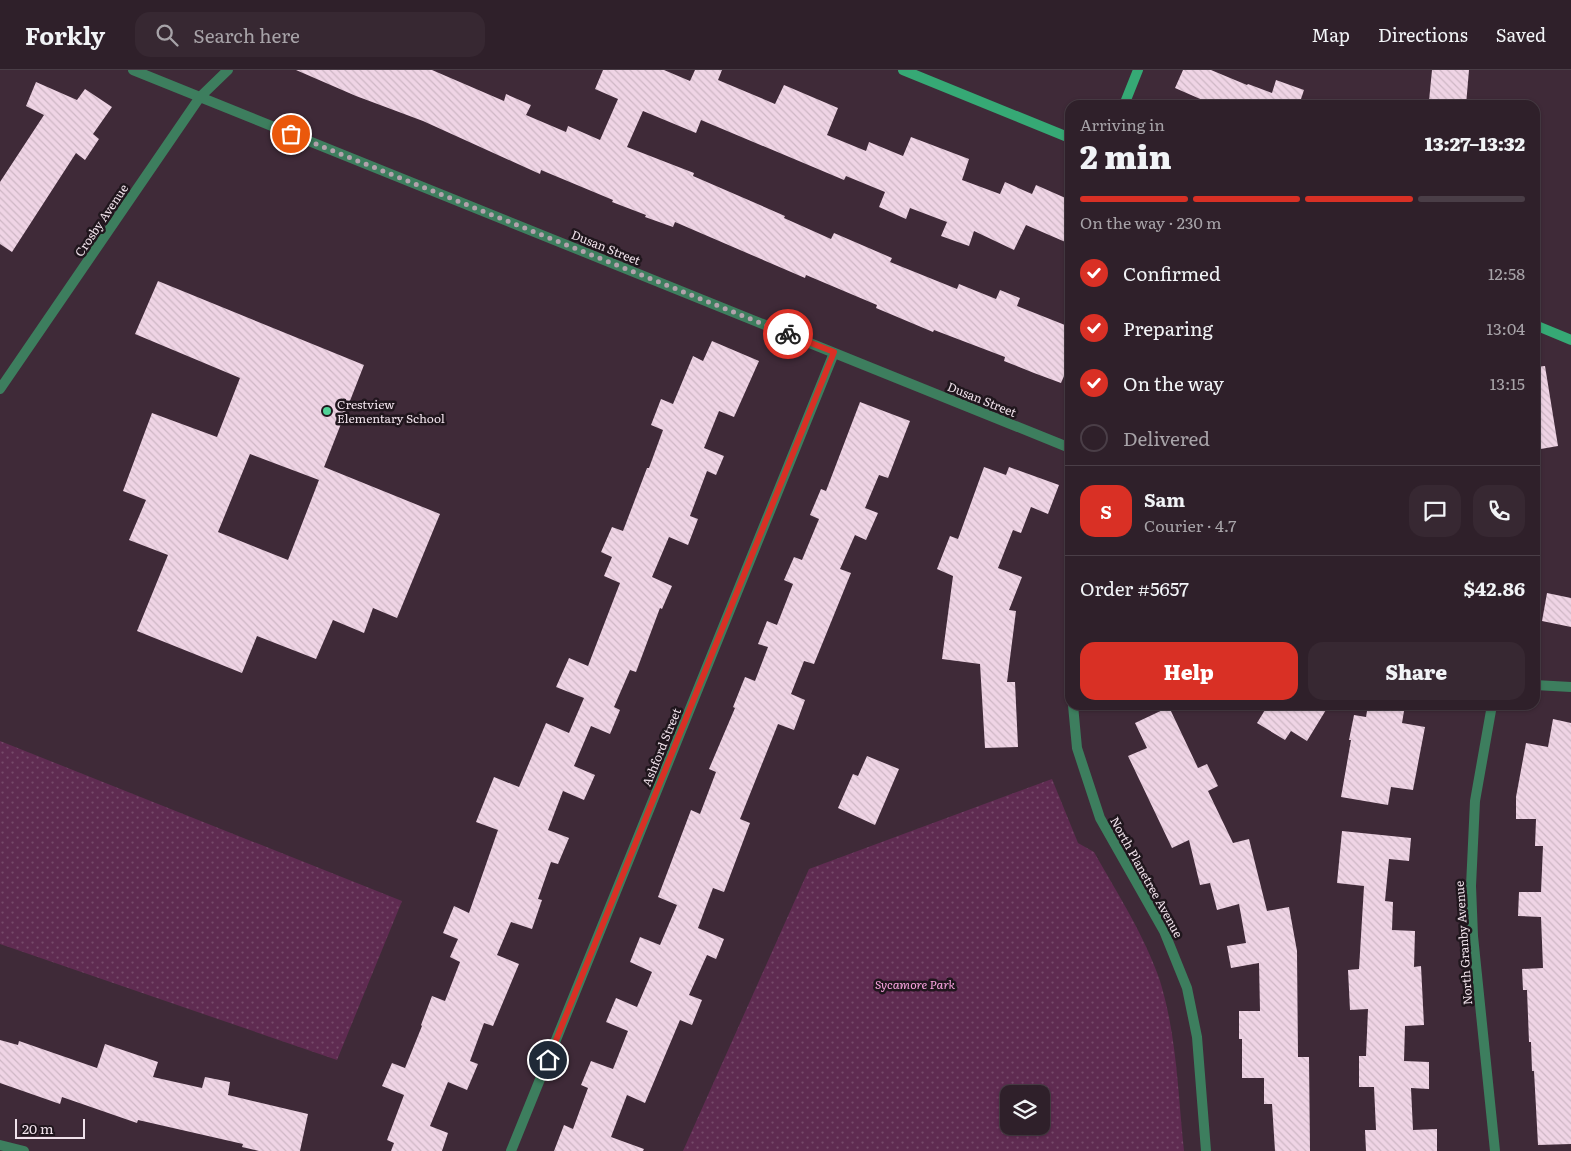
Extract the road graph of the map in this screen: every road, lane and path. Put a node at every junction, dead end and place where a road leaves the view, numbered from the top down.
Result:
1 (133, 70) edge
2 (228, 70) edge
3 (902, 70) edge
4 (1138, 70) edge
5 (200, 97) junction
6 (1126, 100) edge
7 (1065, 136) edge
8 (1540, 327) edge
9 (1571, 340) edge
10 (834, 352) junction
11 (0, 389) edge
12 (1065, 446) edge
13 (1540, 686) edge
14 (1571, 687) edge
15 (1074, 710) edge
16 (1491, 710) edge
17 (0, 1145) edge
18 (24, 1151) edge
19 (511, 1151) edge
20 (1206, 1151) edge
21 (1494, 1151) edge

1 - 5 street, Dusan Street
2 - 5 street, Crosby Avenue
3 - 7 main road
4 - 6 main road
5 - 10 street, Dusan Street
5 - 11 street, Crosby Avenue
8 - 9 main road
10 - 12 street, Dusan Street
10 - 19 street, Ashford Street
13 - 14 street
15 - 20 street, North Planetree Avenue
16 - 21 street, North Granby Avenue
17 - 18 street

